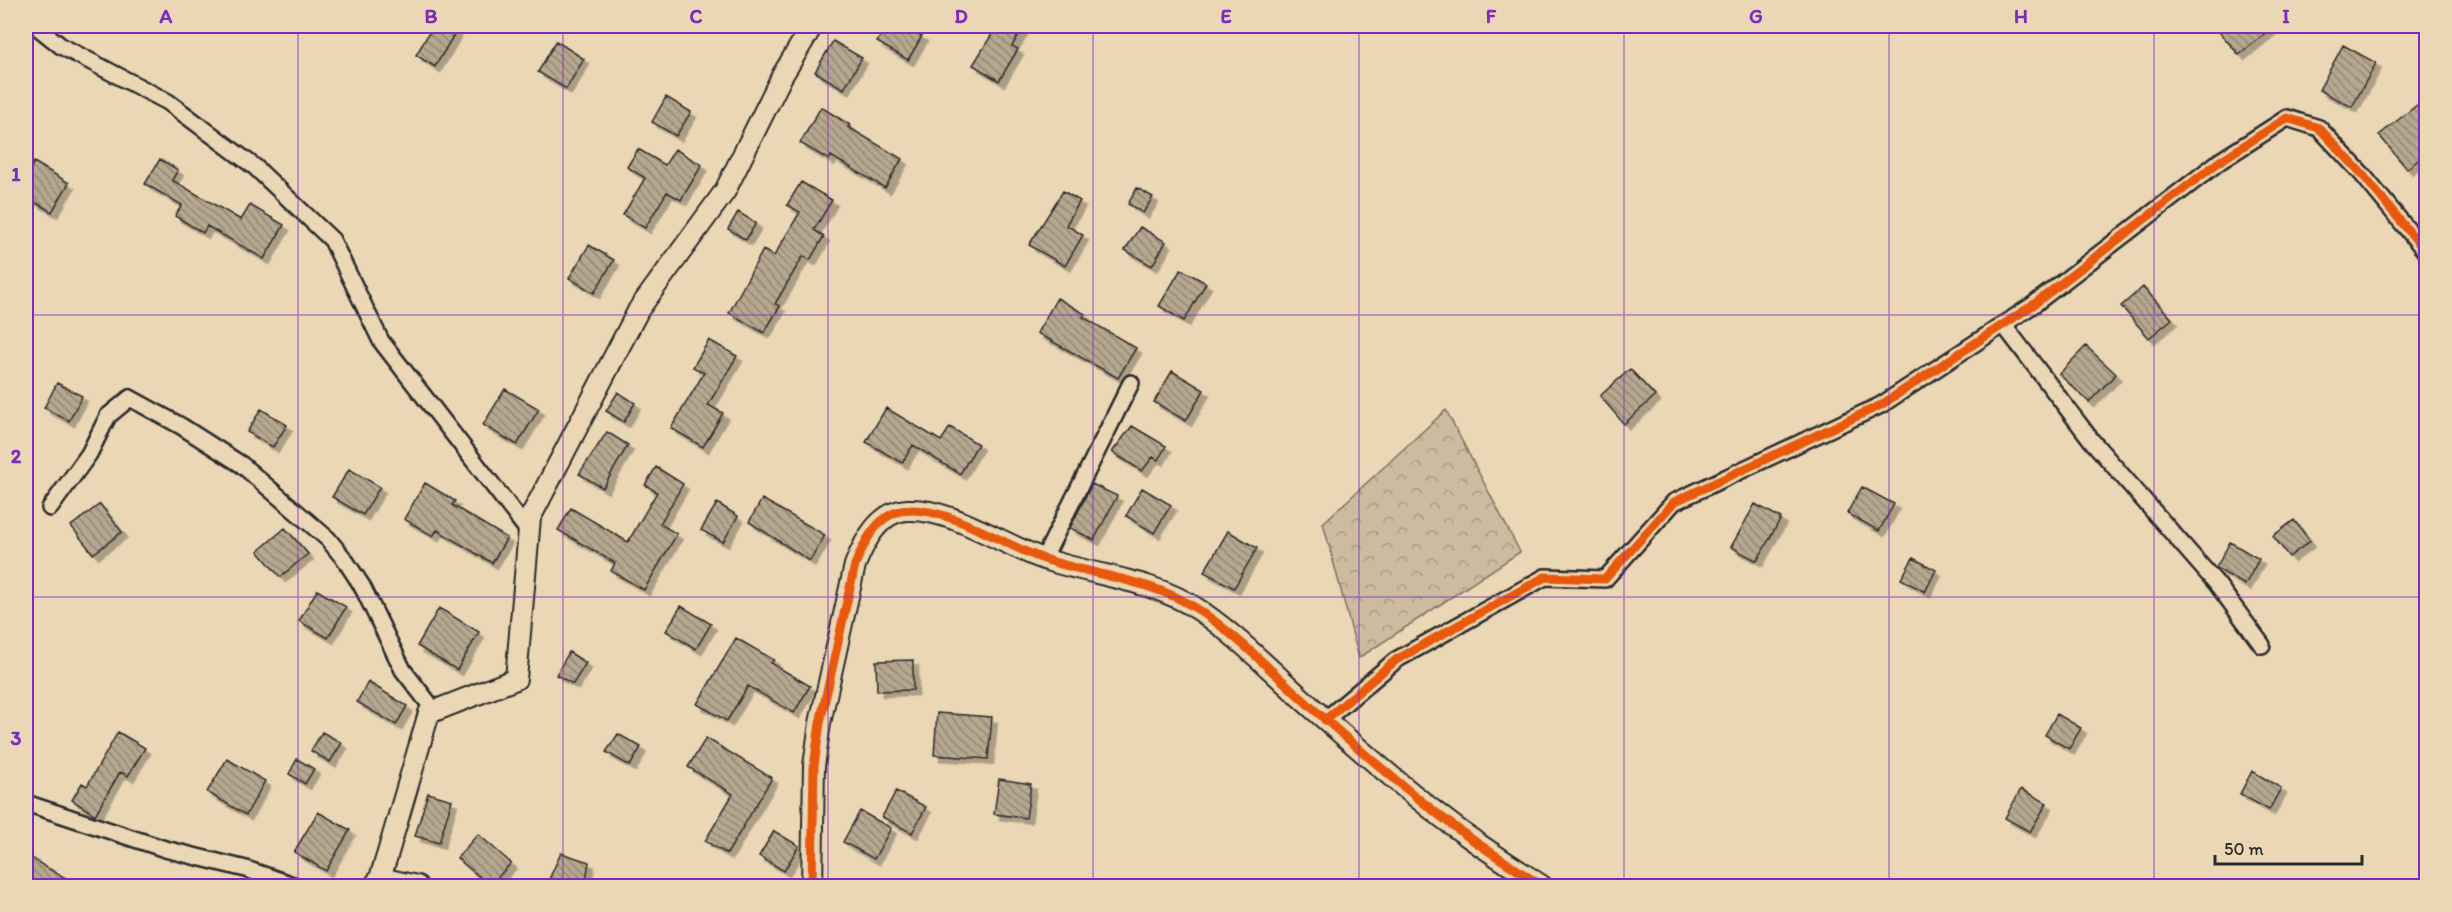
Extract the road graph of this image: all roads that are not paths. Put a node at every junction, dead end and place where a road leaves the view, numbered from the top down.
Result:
1 (36, 26) edge
2 (812, 26) edge
3 (2427, 252) edge
4 (2003, 324) junction
5 (1131, 383) dead end
6 (50, 508) dead end
7 (529, 532) junction
8 (1044, 558) junction
9 (2262, 645) dead end
10 (434, 710) junction
11 (1325, 720) junction
12 (26, 803) edge
13 (373, 884) edge
14 (296, 886) edge
15 (417, 886) edge
16 (812, 886) edge
17 (1542, 886) edge

1 - 7 street
2 - 7 street
3 - 4 street
4 - 9 street
4 - 11 street
5 - 8 street
6 - 10 street
7 - 10 street
8 - 11 street
8 - 16 street
10 - 13 street
11 - 17 street
12 - 14 street
13 - 15 street

